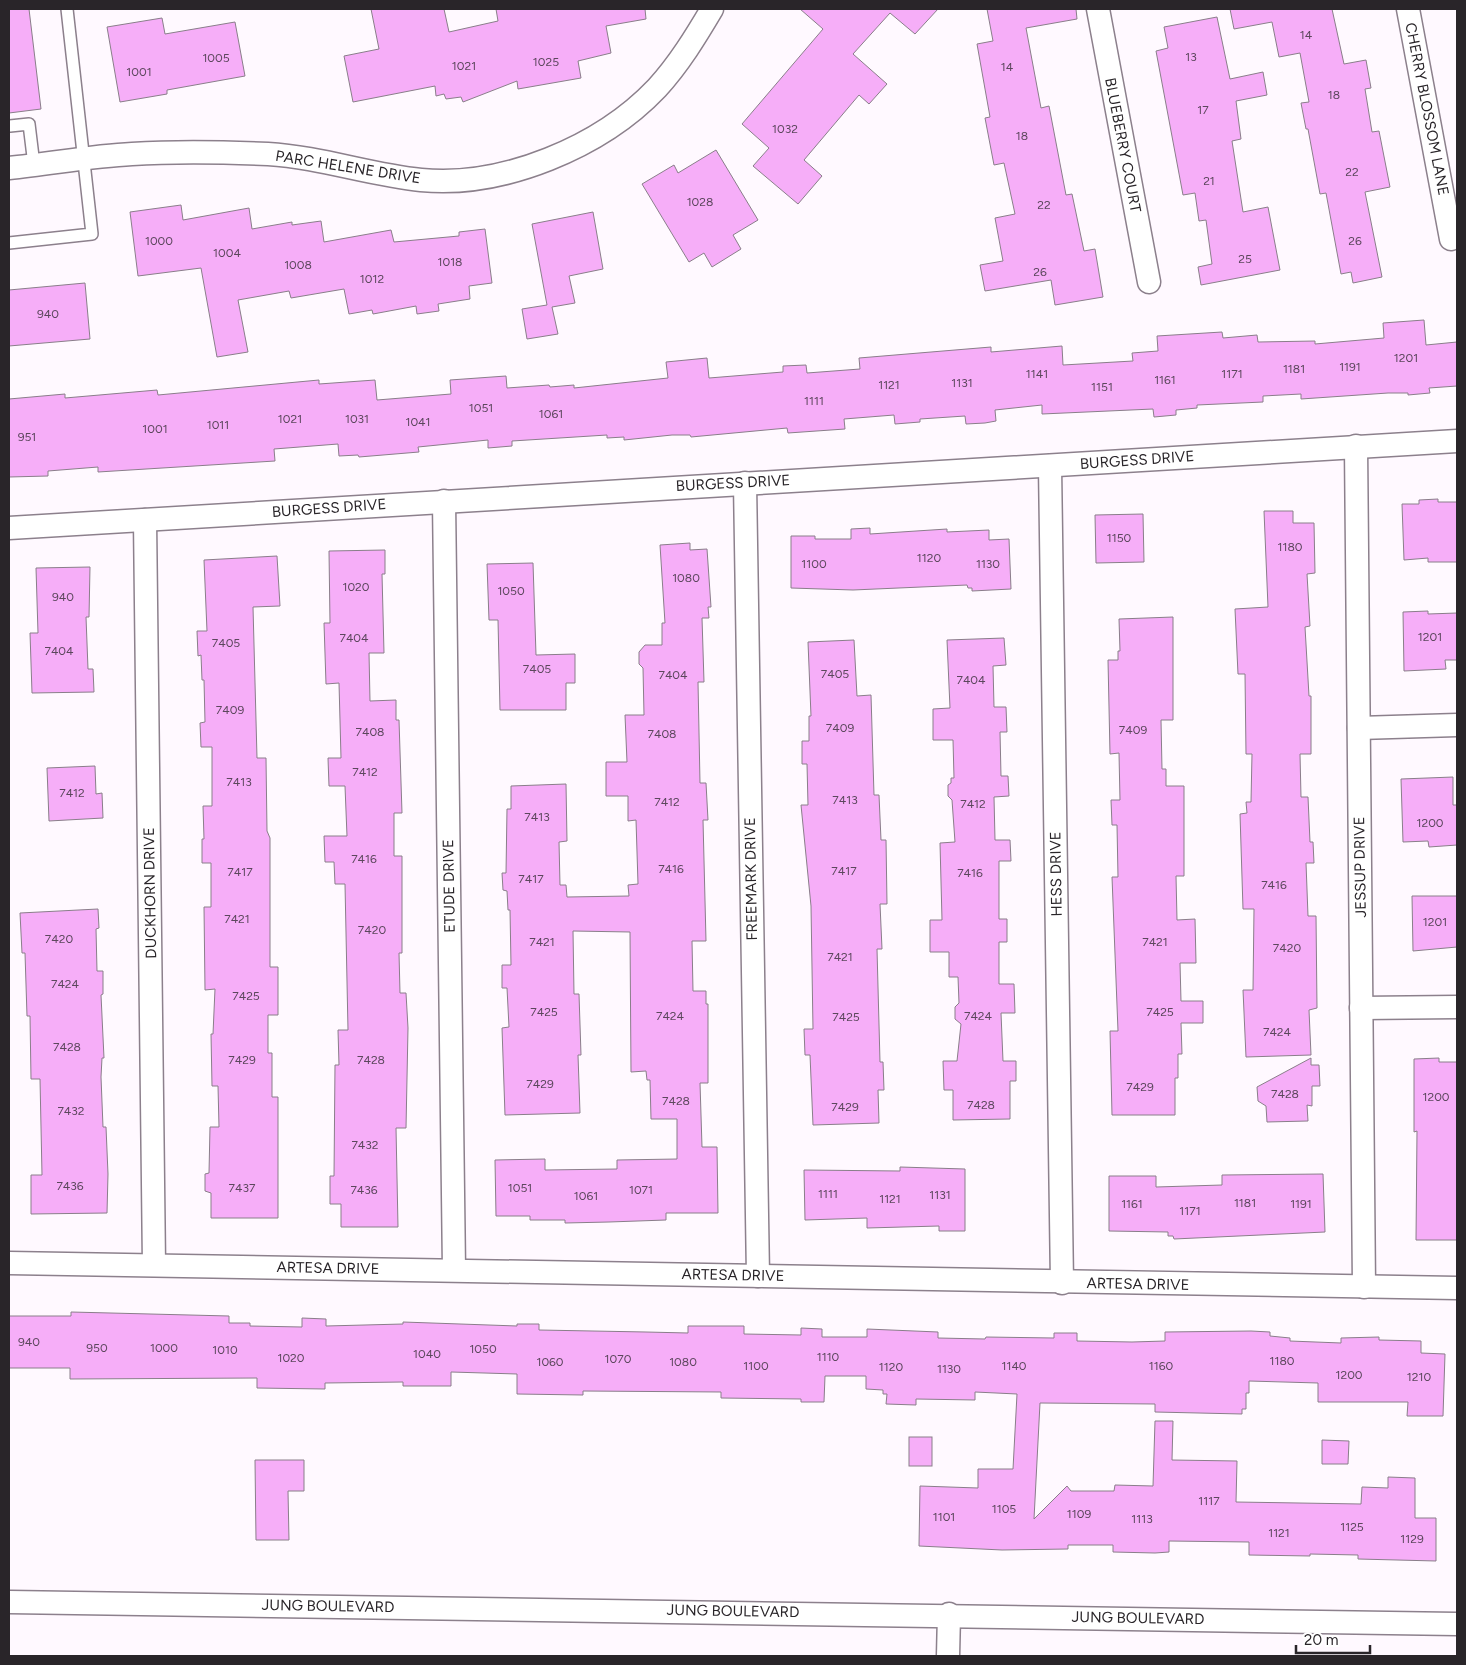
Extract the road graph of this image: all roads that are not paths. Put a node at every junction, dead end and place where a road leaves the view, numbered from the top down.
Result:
1 (66, 9) edge
2 (712, 9) edge
3 (1098, 9) edge
4 (1408, 9) edge
5 (10, 126) dead end
6 (85, 159) junction
7 (34, 166) junction
8 (9, 168) edge
9 (1451, 239) dead end
10 (9, 243) edge
11 (1149, 282) dead end
12 (1457, 441) edge
13 (1356, 446) junction
14 (1050, 466) junction
15 (745, 482) junction
16 (444, 501) junction
17 (145, 520) junction
18 (9, 528) edge
19 (1457, 725) edge
20 (1359, 728) junction
21 (1457, 1007) edge
22 (1361, 1008) junction
23 (9, 1263) edge
24 (154, 1265) junction
25 (454, 1270) junction
26 (758, 1276) junction
27 (1062, 1283) junction
28 (1364, 1287) junction
29 (1457, 1288) edge
30 (9, 1602) edge
31 (949, 1614) junction
32 (1457, 1624) edge
33 (948, 1656) edge

1 - 6 lane
2 - 6 street, PARC HELENE DRIVE
3 - 11 street, BLUEBERRY COURT
4 - 9 street, CHERRY BLOSSOM LANE
5 - 7 lane
6 - 7 street, PARC HELENE DRIVE
6 - 10 lane
7 - 8 street, PARC HELENE DRIVE
12 - 13 street, BURGESS DRIVE
13 - 14 street, BURGESS DRIVE
13 - 20 street, JESSUP DRIVE
14 - 15 street, BURGESS DRIVE
14 - 27 street, HESS DRIVE
15 - 16 street, BURGESS DRIVE
15 - 26 street, FREEMARK DRIVE
16 - 17 street, BURGESS DRIVE
16 - 25 street, ETUDE DRIVE
17 - 18 street, BURGESS DRIVE
17 - 24 street, DUCKHORN DRIVE
19 - 20 street
20 - 22 street, JESSUP DRIVE
21 - 22 street
22 - 28 street, JESSUP DRIVE
23 - 24 street, ARTESA DRIVE
24 - 25 street, ARTESA DRIVE
25 - 26 street, ARTESA DRIVE
26 - 27 street, ARTESA DRIVE
27 - 28 street, ARTESA DRIVE
28 - 29 street, ARTESA DRIVE
30 - 31 street, JUNG BOULEVARD
31 - 32 street, JUNG BOULEVARD
31 - 33 street

